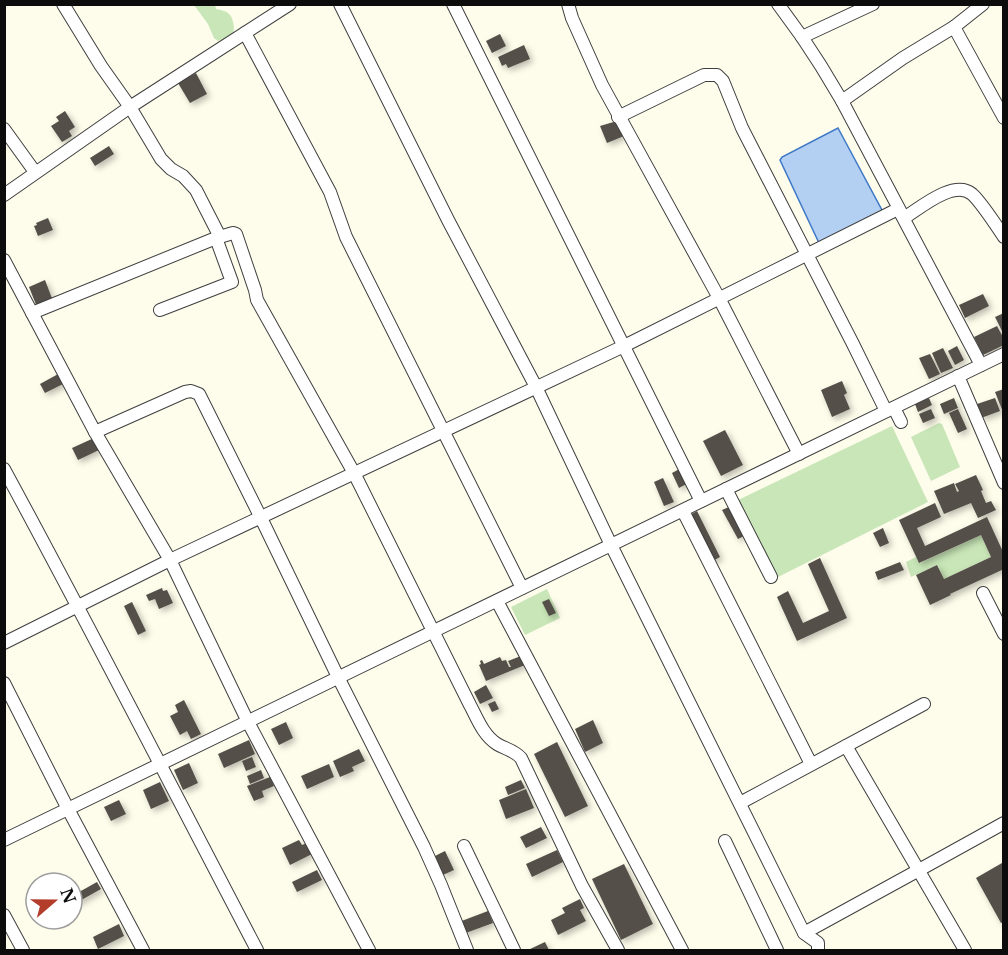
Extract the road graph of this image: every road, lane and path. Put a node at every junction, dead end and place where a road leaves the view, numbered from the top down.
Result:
1 (63, 4) edge
2 (290, 4) edge
3 (340, 4) edge
4 (453, 4) edge
5 (568, 4) edge
6 (778, 4) edge
7 (873, 4) edge
8 (983, 4) edge
9 (954, 27) junction
10 (245, 33) junction
11 (802, 37) junction
12 (842, 101) junction
13 (130, 108) junction
14 (618, 117) junction
15 (1004, 118) edge
16 (4, 129) edge
17 (35, 172) junction
18 (4, 195) edge
19 (901, 213) junction
20 (1004, 237) edge
21 (218, 238) junction
22 (807, 254) junction
23 (4, 260) edge
24 (719, 298) junction
25 (160, 310) dead end
26 (32, 313) junction
27 (624, 346) junction
28 (1004, 354) edge
29 (981, 365) junction
30 (958, 376) junction
31 (536, 387) junction
32 (890, 410) junction
33 (901, 422) dead end
34 (444, 431) junction
35 (95, 432) junction
36 (799, 454) junction
37 (4, 469) edge
38 (354, 473) junction
39 (1004, 483) edge
40 (726, 489) junction
41 (701, 501) junction
42 (682, 511) junction
43 (261, 518) junction
44 (611, 545) junction
45 (170, 560) junction
46 (771, 577) dead end
47 (522, 588) junction
48 (983, 593) dead end
49 (497, 601) junction
50 (78, 606) junction
51 (434, 632) junction
52 (1004, 634) edge
53 (4, 643) edge
54 (338, 677) junction
55 (4, 682) edge
56 (924, 704) dead end
57 (248, 722) junction
58 (846, 746) junction
59 (811, 764) junction
60 (160, 765) junction
61 (740, 803) junction
62 (68, 809) junction
63 (1004, 823) edge
64 (4, 840) edge
65 (725, 841) dead end
66 (464, 846) dead end
67 (919, 870) junction
68 (4, 915) edge
69 (804, 933) junction
70 (23, 951) edge
71 (143, 951) edge
72 (257, 951) edge
73 (369, 951) edge
74 (467, 951) edge
75 (514, 951) edge
76 (618, 951) edge
77 (682, 951) edge
78 (777, 951) edge
79 (818, 951) edge
80 (965, 951) edge

1 - 13 street
2 - 10 street
3 - 31 street
4 - 27 street
5 - 14 street
6 - 11 street
7 - 11 street
8 - 9 street
9 - 12 street
9 - 15 street
10 - 13 street
10 - 34 street
11 - 12 street
12 - 19 street
13 - 17 street
13 - 21 street
14 - 22 street
14 - 24 street
16 - 17 street
17 - 18 street
19 - 20 street
19 - 22 street
19 - 29 street
21 - 25 street
21 - 26 street
21 - 38 street
22 - 24 street
22 - 32 street
23 - 26 street
24 - 27 street
24 - 36 street
26 - 35 street
27 - 31 street
27 - 41 street
28 - 29 street
29 - 30 street
30 - 32 street
30 - 39 street
31 - 34 street
31 - 44 street
32 - 33 street
32 - 36 street
34 - 38 street
34 - 47 street
35 - 43 street
35 - 45 street
36 - 40 street
37 - 50 street
38 - 43 street
38 - 51 street
40 - 41 street
40 - 46 street
41 - 42 street
42 - 44 street
42 - 59 street
43 - 45 street
43 - 54 street
44 - 47 street
44 - 61 street
45 - 50 street
45 - 57 street
47 - 49 street
48 - 52 street
49 - 51 street
49 - 77 street
50 - 53 street
50 - 60 street
51 - 54 street
51 - 76 street
54 - 57 street
54 - 74 street
55 - 62 street
56 - 58 street
57 - 60 street
57 - 73 street
58 - 59 street
58 - 67 street
59 - 61 street
60 - 62 street
60 - 72 street
61 - 69 street
62 - 64 street
62 - 71 street
63 - 67 street
65 - 78 street
66 - 75 street
67 - 69 street
67 - 80 street
68 - 70 street
69 - 79 street

